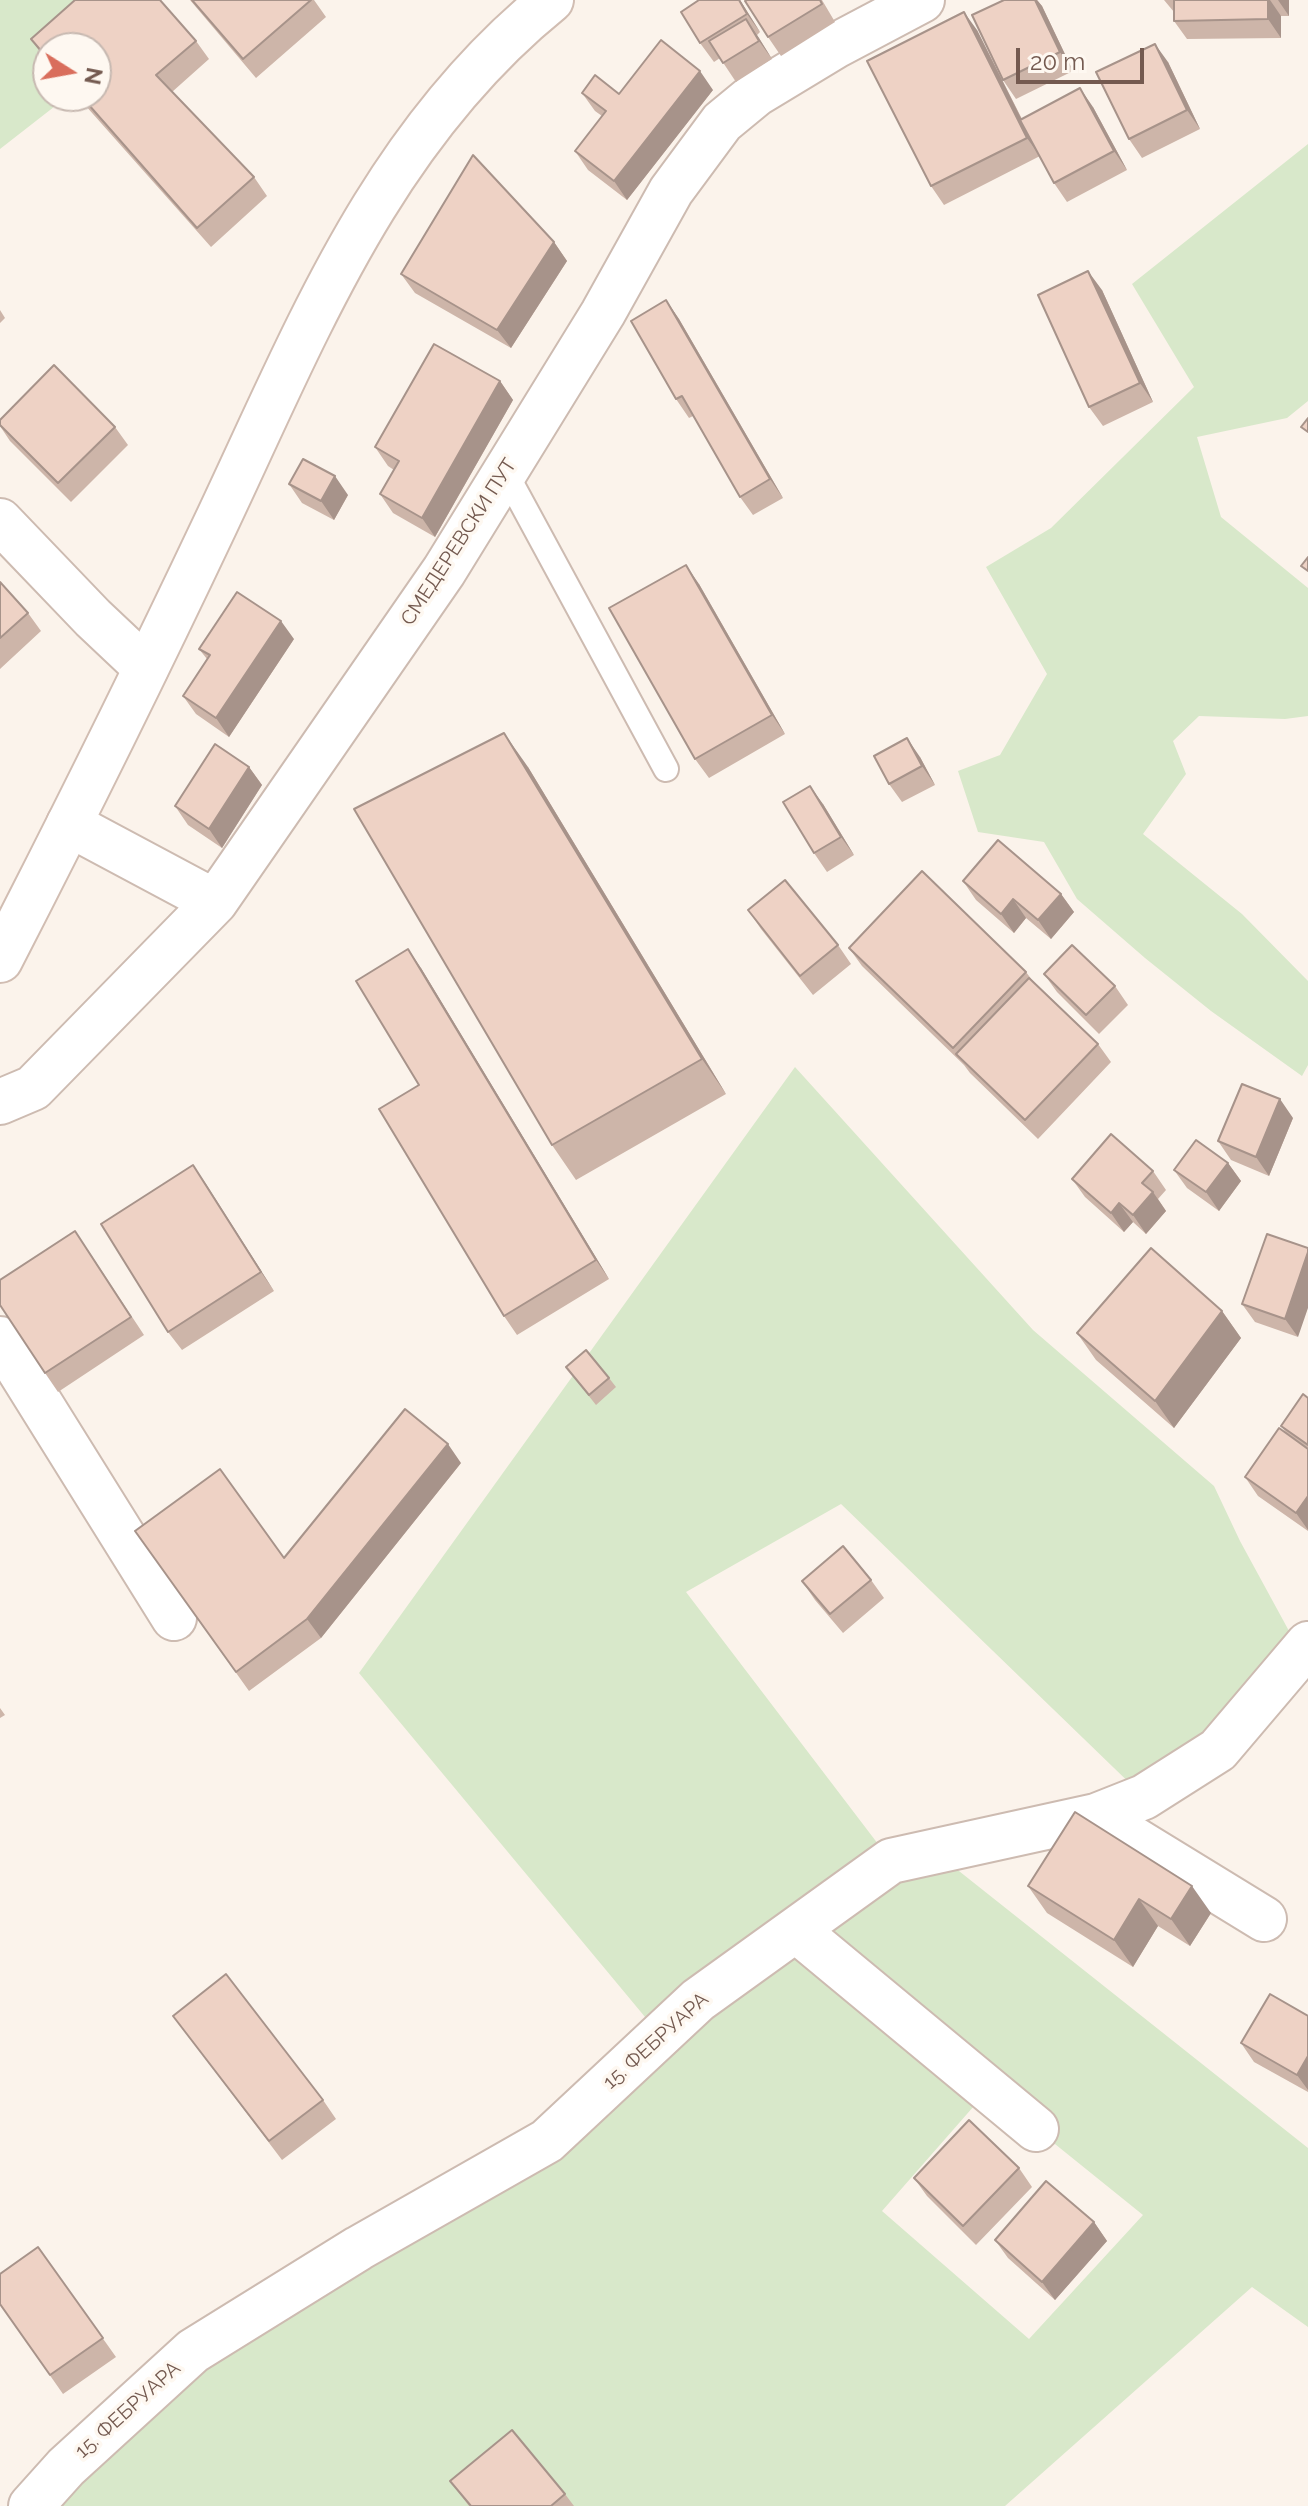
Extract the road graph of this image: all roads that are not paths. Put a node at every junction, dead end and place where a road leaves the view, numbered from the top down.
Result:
1 (551, 0) edge
2 (922, 0) edge
3 (505, 472) junction
4 (0, 521) edge
5 (146, 668) junction
6 (666, 769) dead end
7 (69, 824) junction
8 (215, 902) junction
9 (0, 960) edge
10 (0, 1102) edge
11 (0, 1339) edge
12 (174, 1618) dead end
13 (1308, 1644) edge
14 (1096, 1816) junction
15 (1264, 1919) dead end
16 (796, 1930) junction
17 (1036, 2129) dead end
18 (31, 2506) edge

1 - 5 street
2 - 3 street, СМЕДЕРЕВСКИ ПУТ
3 - 6 lane
3 - 8 street, СМЕДЕРЕВСКИ ПУТ
4 - 5 street
5 - 7 street
7 - 8 street
7 - 9 street
8 - 10 street, СМЕДЕРЕВСКИ ПУТ
11 - 12 street
13 - 14 street, 15. ФЕБРУАРА
14 - 15 street
14 - 16 street, 15. ФЕБРУАРА
16 - 17 street
16 - 18 street, 15. ФЕБРУАРА

